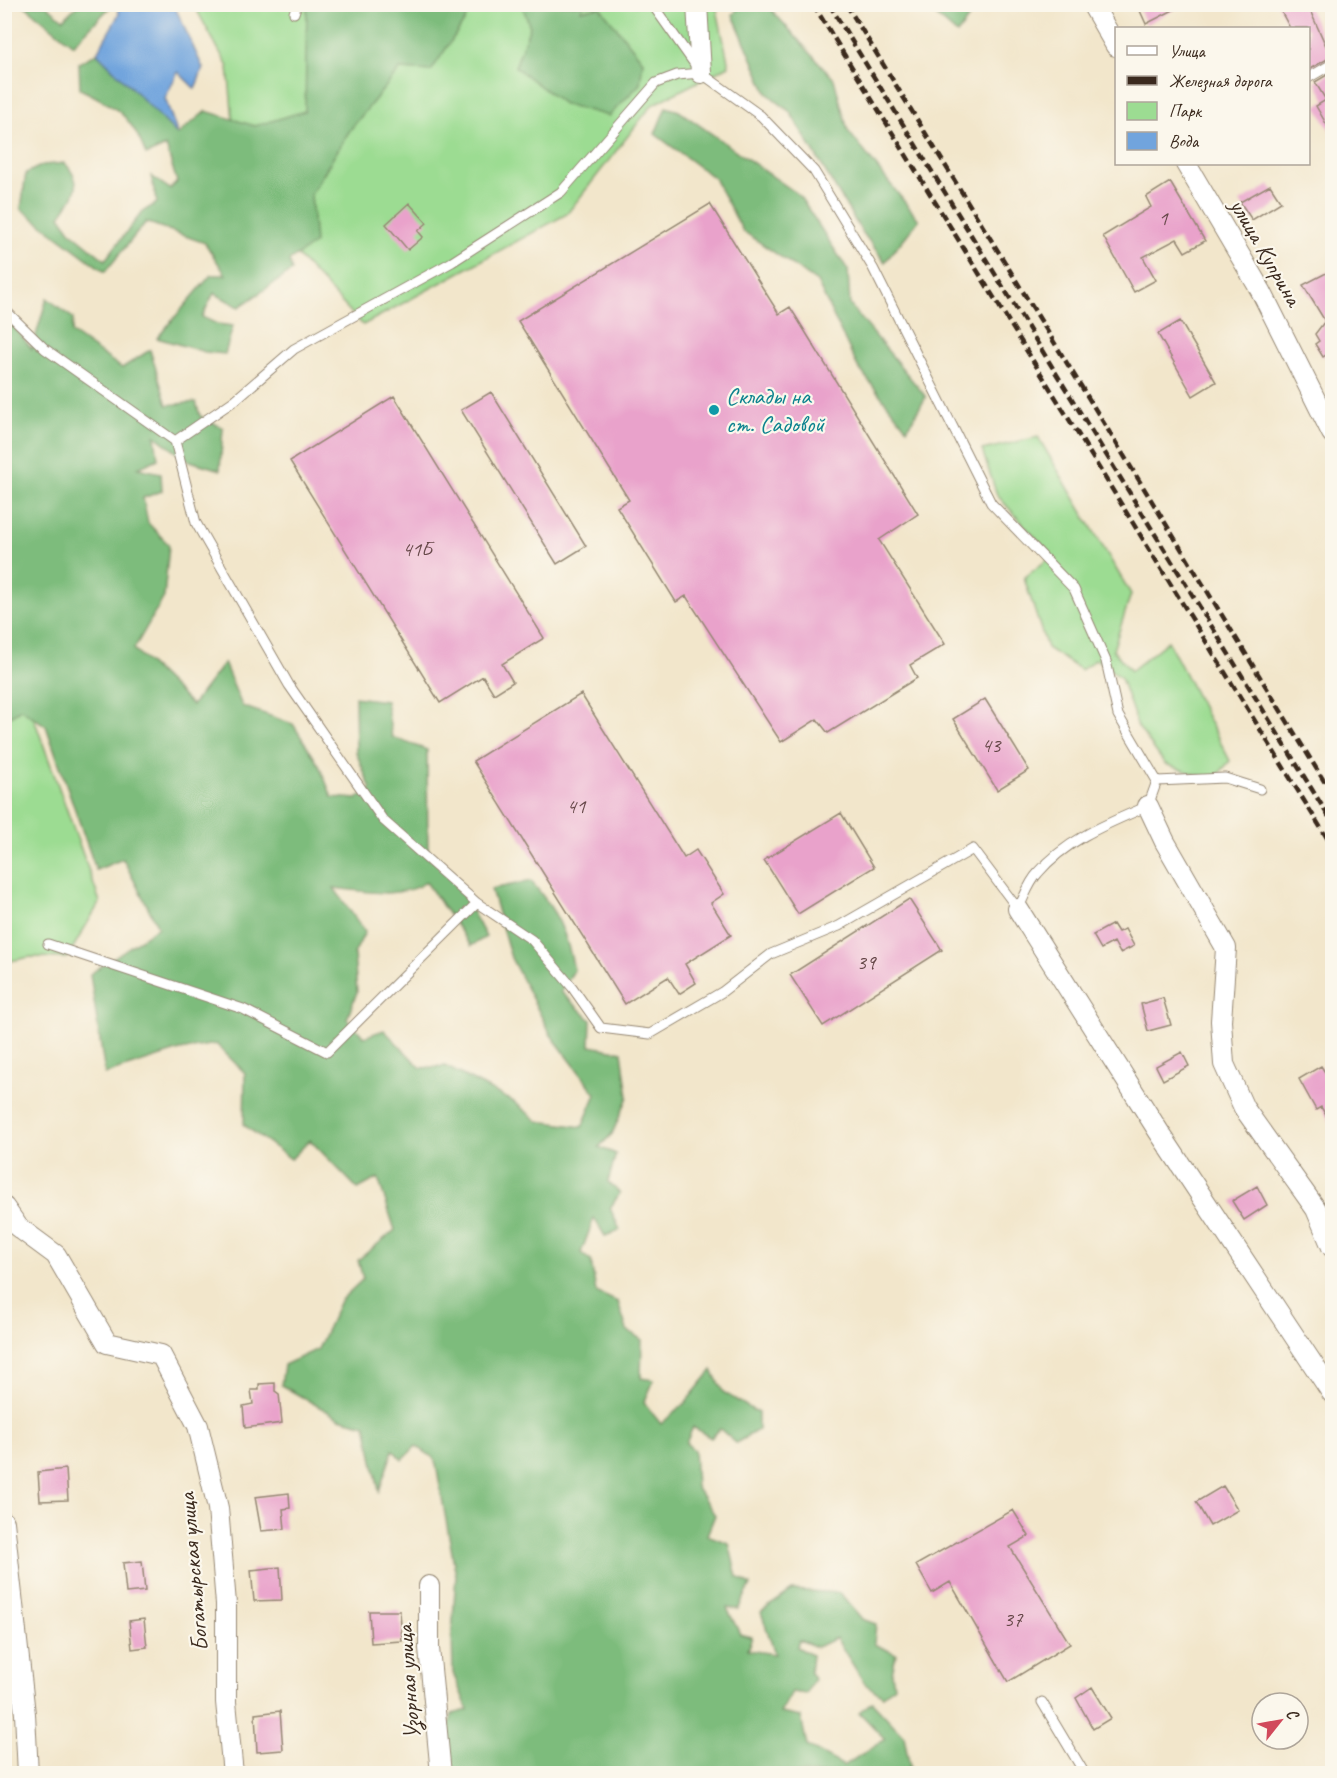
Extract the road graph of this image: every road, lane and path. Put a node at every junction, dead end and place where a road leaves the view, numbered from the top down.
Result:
1 (652, 4) edge
2 (697, 4) edge
3 (1092, 4) edge
4 (1115, 44) edge
5 (1332, 64) edge
6 (701, 73) junction
7 (1310, 77) edge
8 (1187, 165) edge
9 (4, 309) edge
10 (1331, 422) edge
11 (175, 441) junction
12 (1157, 781) junction
13 (1260, 789) dead end
14 (1149, 806) junction
15 (477, 903) junction
16 (1018, 909) junction
17 (48, 944) dead end
18 (4, 1206) edge
19 (1324, 1206) edge
20 (1332, 1246) edge
21 (1331, 1387) edge
22 (4, 1522) edge
23 (429, 1587) dead end
24 (1042, 1702) dead end
25 (28, 1773) edge
26 (233, 1773) edge
27 (441, 1773) edge
28 (1085, 1773) edge

1 - 6 lane
2 - 6 street
3 - 4 street
5 - 7 lane
6 - 11 lane
6 - 12 lane
8 - 10 street, улица Куприна
9 - 11 lane
11 - 15 lane
12 - 13 lane
12 - 14 lane
14 - 16 lane
14 - 19 street
15 - 16 lane
15 - 17 lane
16 - 21 street
18 - 26 street, Богатырская улица
19 - 20 street
22 - 25 street
23 - 27 street, Узорная улица
24 - 28 lane

